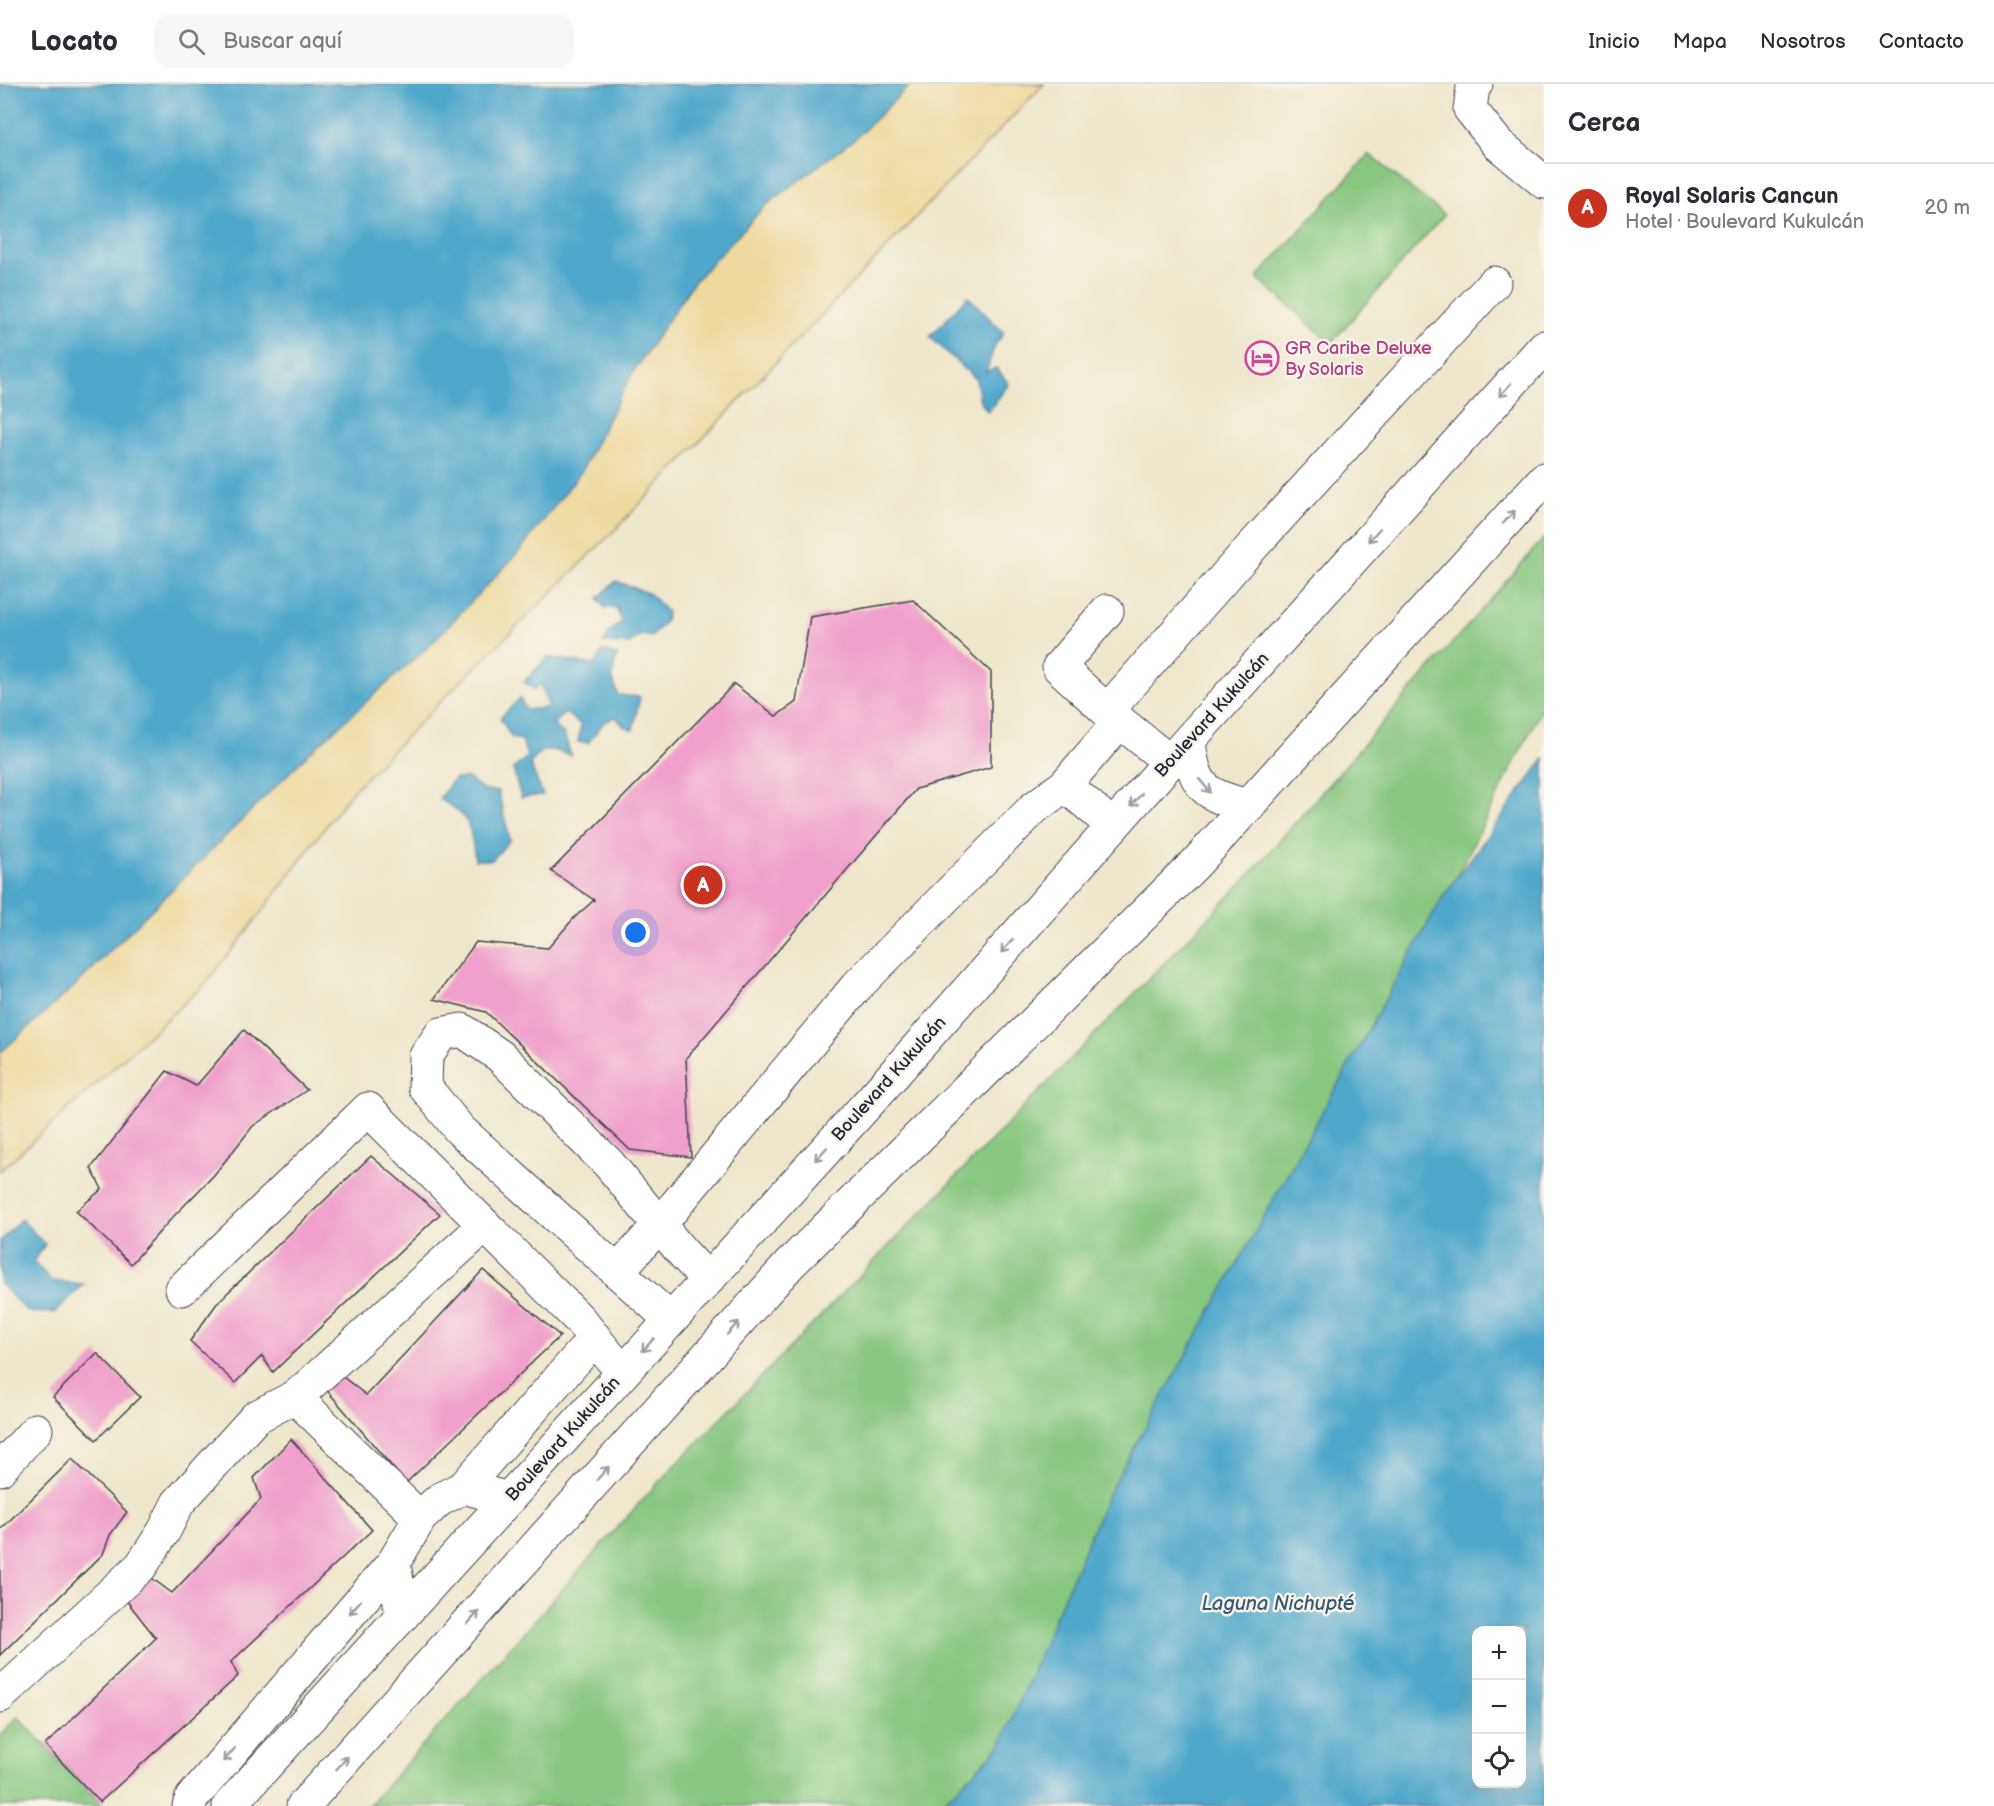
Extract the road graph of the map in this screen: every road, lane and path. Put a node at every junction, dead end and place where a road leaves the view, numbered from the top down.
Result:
1 (1476, 84) edge
2 (1544, 182) edge
3 (1494, 283) dead end
4 (1543, 348) edge
5 (1544, 479) edge
6 (1107, 611) dead end
7 (1113, 716) junction
8 (1179, 751) junction
9 (1065, 785) junction
10 (1249, 806) junction
11 (1113, 826) junction
12 (660, 1224) junction
13 (485, 1225) junction
14 (617, 1272) junction
15 (708, 1280) junction
16 (182, 1289) dead end
17 (671, 1320) junction
18 (595, 1338) junction
19 (623, 1373) junction
20 (295, 1396) junction
21 (36, 1430) dead end
22 (0, 1469) edge
23 (464, 1487) junction
24 (508, 1499) junction
25 (420, 1518) junction
26 (393, 1562) junction
27 (402, 1616) junction
28 (0, 1696) edge
29 (189, 1806) edge
30 (229, 1806) edge
31 (303, 1806) edge

1 - 2 main road
3 - 7 main road
4 -> 8 main road, Boulevard Kukulcán
10 -> 5 main road
6 - 7 main road
7 - 8 main road
7 - 9 main road
8 -> 10 main road
8 -> 11 main road, Boulevard Kukulcán
9 - 11 main road
9 - 12 main road
31 -> 10 main road
11 -> 15 main road, Boulevard Kukulcán
12 - 14 main road
12 - 14 main road
12 - 15 main road
13 - 16 main road
13 - 18 main road
13 - 20 main road
14 - 17 main road
15 - 17 main road, Boulevard Kukulcán
17 -> 19 main road, Boulevard Kukulcán
18 - 19 main road
18 - 23 main road
19 - 24 main road, Boulevard Kukulcán
20 - 25 main road
20 - 28 main road
21 - 22 main road
23 - 24 main road
23 - 25 main road
24 - 27 main road, Boulevard Kukulcán
25 - 26 main road
26 - 27 main road
26 -> 29 main road
27 - 30 main road, Boulevard Kukulcán

